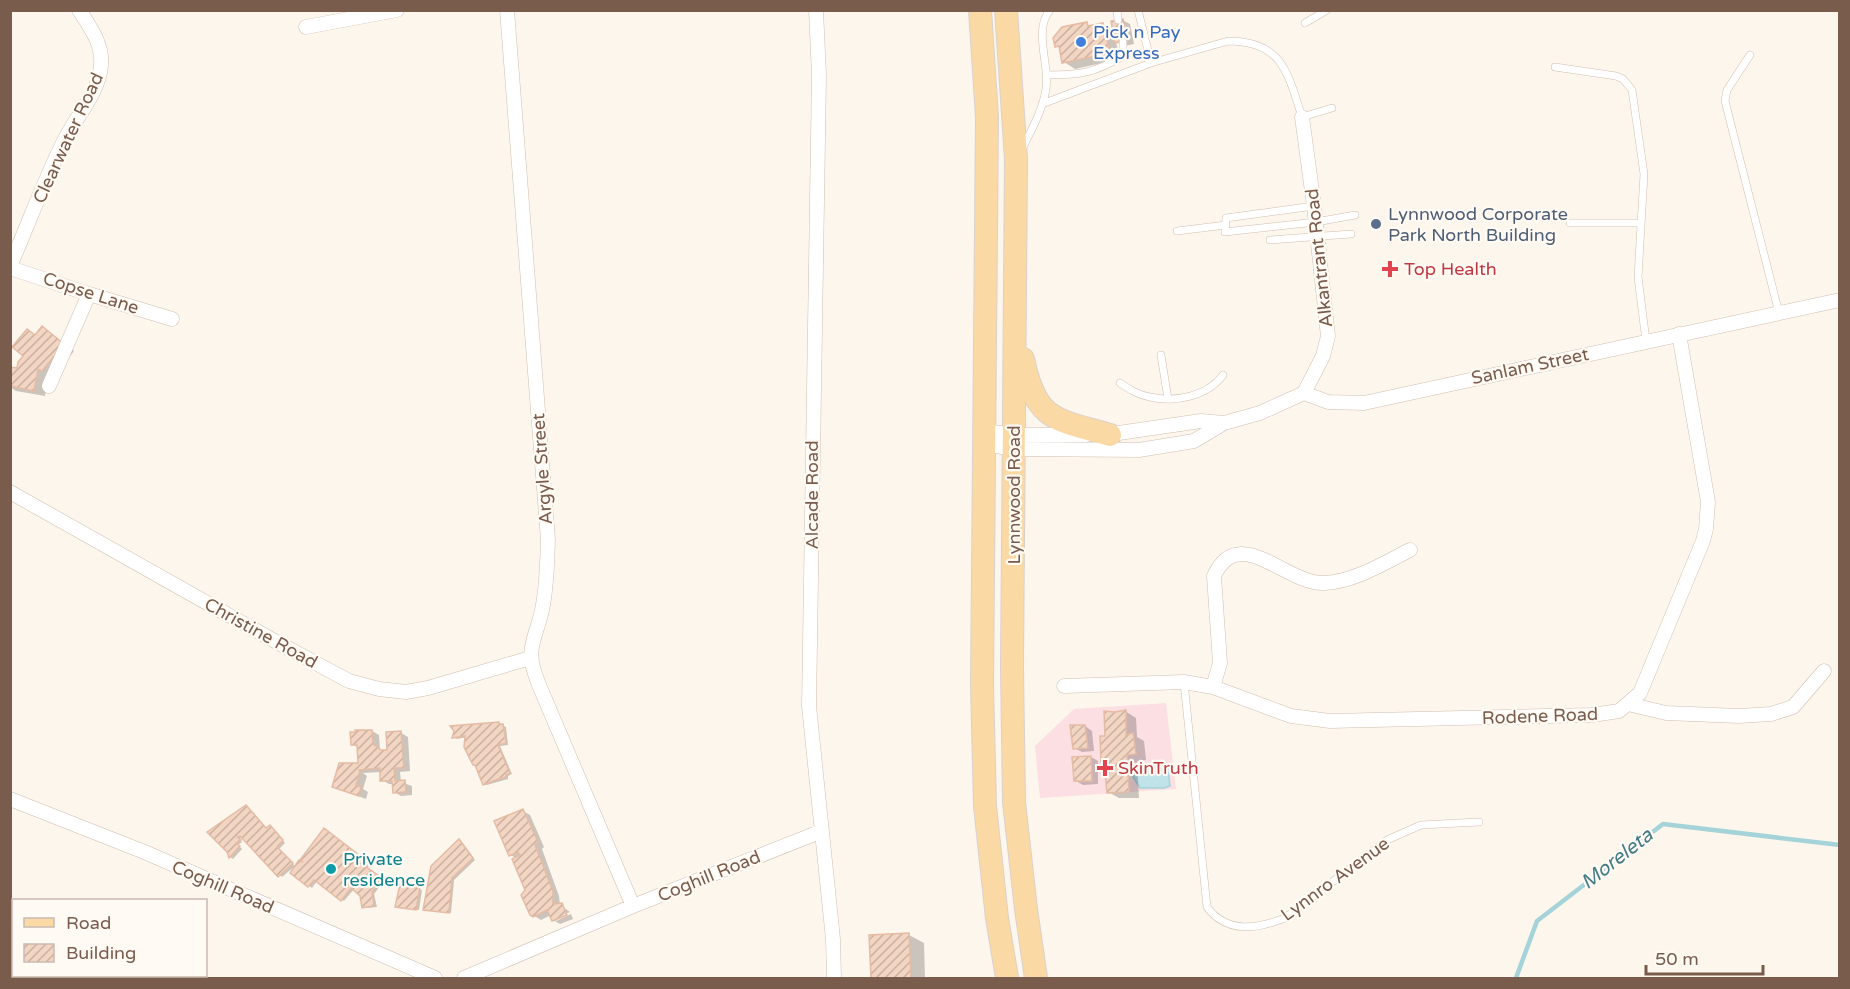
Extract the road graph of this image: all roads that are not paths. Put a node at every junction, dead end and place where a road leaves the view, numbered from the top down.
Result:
1 (79, 10) edge
2 (397, 10) edge
3 (507, 10) edge
4 (816, 10) edge
5 (980, 10) edge
6 (1006, 10) edge
7 (1050, 10) edge
8 (1117, 10) edge
9 (1138, 10) edge
10 (1327, 10) edge
11 (1118, 20) dead end
12 (1305, 23) dead end
13 (306, 27) dead end
14 (1123, 42) dead end
15 (1750, 55) dead end
16 (1151, 63) junction
17 (1555, 67) dead end
18 (1047, 75) junction
19 (1042, 104) junction
20 (1332, 108) dead end
21 (1302, 117) junction
22 (1016, 159) junction
23 (1314, 206) junction
24 (1267, 212) junction
25 (1355, 215) dead end
26 (1316, 222) junction
27 (1570, 223) dead end
28 (1640, 224) junction
29 (1226, 225) junction
30 (1268, 227) junction
31 (1177, 231) dead end
32 (1351, 234) dead end
33 (1318, 237) junction
34 (1270, 240) dead end
35 (10, 267) edge
36 (89, 294) junction
37 (1839, 300) edge
38 (1779, 313) junction
39 (172, 319) dead end
40 (1016, 325) junction
41 (1679, 334) junction
42 (1646, 341) junction
43 (1161, 355) dead end
44 (1223, 375) dead end
45 (1120, 383) dead end
46 (49, 386) dead end
47 (1304, 393) junction
48 (1168, 399) junction
49 (1224, 423) junction
50 (1110, 435) junction
51 (984, 438) junction
52 (1014, 442) junction
53 (10, 492) edge
54 (1410, 550) dead end
55 (530, 658) junction
56 (1824, 671) dead end
57 (1185, 682) junction
58 (1064, 686) dead end
59 (1213, 687) junction
60 (1628, 704) junction
61 (10, 799) edge
62 (1479, 822) dead end
63 (822, 831) junction
64 (633, 906) junction
65 (435, 978) edge
66 (464, 978) edge
67 (834, 978) edge
68 (1007, 978) edge
69 (1036, 978) edge

1 - 35 street, Clearwater Road
2 - 13 street
3 - 55 street, Argyle Street
4 - 63 street, Alcade Road
5 - 51 main road, Lynnwood Road
6 - 22 main road, Lynnwood Road
7 - 18 lane
8 - 11 lane
9 - 16 lane
10 - 12 lane
14 - 18 lane
15 - 38 lane
16 - 19 lane
16 - 21 lane
17 - 28 lane
18 - 19 lane
19 - 22 lane
20 - 21 lane
21 - 23 street, Alkantrant Road
22 - 40 main road, Lynnwood Road
23 - 24 lane
23 - 26 street, Alkantrant Road
24 - 29 lane
24 - 30 lane
25 - 26 lane
26 - 30 lane
26 - 33 street, Alkantrant Road
27 - 28 lane
28 - 42 lane
29 - 30 lane
29 - 31 lane
32 - 33 lane
33 - 34 lane
33 - 47 street, Alkantrant Road
35 - 36 street, Copse Lane
36 - 39 street, Copse Lane
36 - 46 street
37 - 38 street, Sanlam Street
38 - 41 street, Sanlam Street
40 - 50 main road
40 - 52 main road, Lynnwood Road
41 - 42 street, Sanlam Street
41 - 60 street
42 - 47 street, Sanlam Street
43 - 48 lane
44 - 48 lane
45 - 48 lane
47 - 49 street
49 - 50 street
49 - 52 street
50 - 52 street
51 - 52 street
51 - 68 main road, Lynnwood Road
52 - 69 main road, Lynnwood Road
53 - 55 street, Christine Road
54 - 59 street
55 - 64 street
56 - 60 street
57 - 58 street, Rodene Road
57 - 59 street, Rodene Road
57 - 62 lane, Lynnro Avenue
59 - 60 street, Rodene Road
61 - 65 street, Coghill Road
63 - 64 street, Coghill Road
63 - 67 street, Alcade Road
64 - 66 street, Coghill Road

